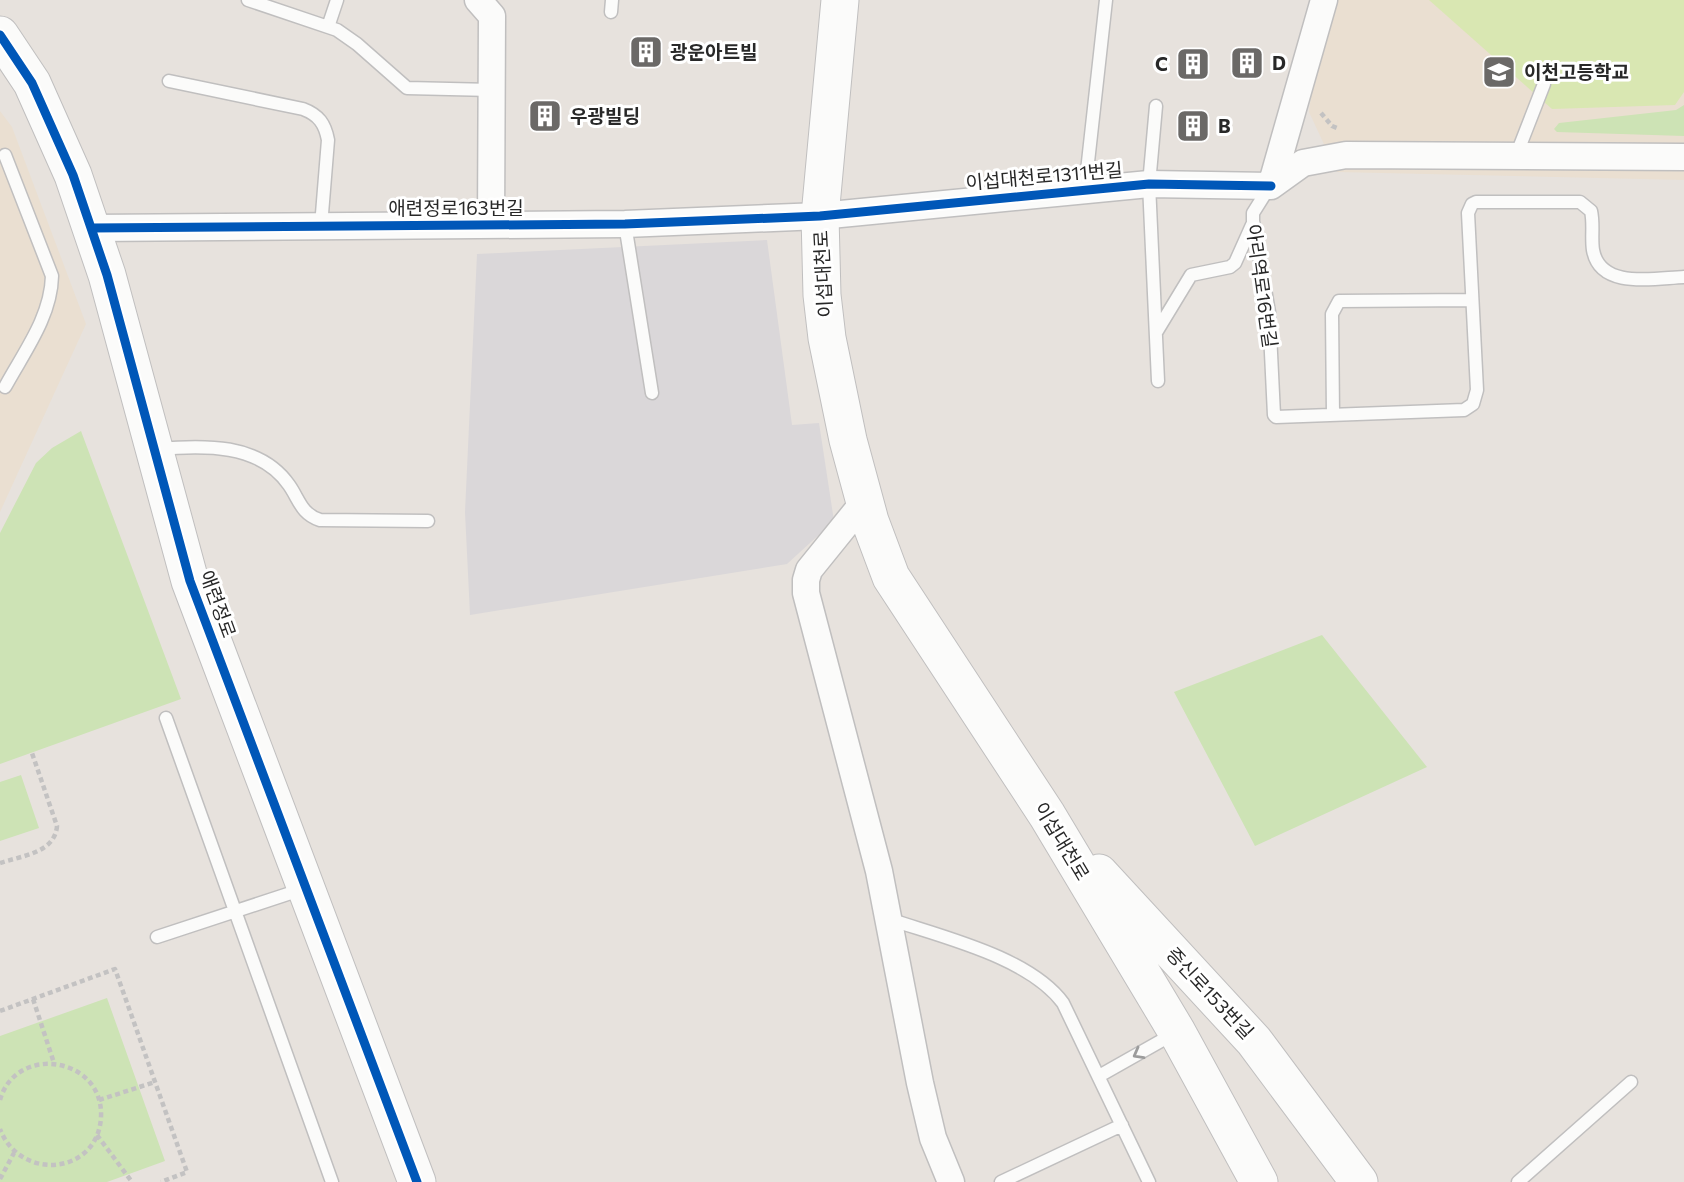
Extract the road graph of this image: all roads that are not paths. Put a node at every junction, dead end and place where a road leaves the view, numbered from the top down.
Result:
1 (248, 0) edge
2 (337, 0) edge
3 (839, 0) edge
4 (1105, 0) edge
5 (1324, 0) edge
6 (493, 5) edge
7 (328, 27) junction
8 (0, 35) edge
9 (169, 81) dead end
10 (1545, 84) dead end
11 (492, 90) junction
12 (1156, 106) dead end
13 (2, 155) edge
14 (1516, 156) junction
15 (1684, 157) edge
16 (1149, 184) junction
17 (1271, 186) junction
18 (1085, 188) junction
19 (820, 216) junction
20 (1253, 221) junction
21 (625, 224) junction
22 (491, 225) junction
23 (321, 226) junction
24 (92, 228) junction
25 (1684, 277) edge
26 (1472, 300) junction
27 (1156, 332) junction
28 (1158, 381) dead end
29 (5, 387) dead end
30 (652, 393) dead end
31 (1333, 415) junction
32 (154, 449) junction
33 (864, 502) junction
34 (428, 521) dead end
35 (166, 718) dead end
36 (1046, 815) junction
37 (304, 889) junction
38 (235, 910) junction
39 (889, 919) junction
40 (157, 937) dead end
41 (1177, 1032) junction
42 (1099, 1076) junction
43 (1631, 1083) dead end
44 (1122, 1125) junction
45 (332, 1182) edge
46 (417, 1182) edge
47 (951, 1182) edge
48 (1001, 1182) edge
49 (1149, 1182) edge
50 (1259, 1182) edge
51 (1359, 1182) edge
52 (1518, 1182) edge

1 - 7 lane
2 - 7 lane
3 - 19 street, 이섭대천로
4 - 18 lane
5 - 17 street, 아리역로16번길
6 - 11 street
7 - 11 lane
8 - 24 street, 애련정로
9 - 23 lane
10 - 14 lane
11 - 22 street
12 - 16 lane, 이섭대천로1311번길
13 - 29 lane
14 - 15 street
14 - 17 street
16 - 17 street, 이섭대천로1311번길
16 - 18 street, 이섭대천로1311번길
16 - 27 lane
17 - 20 lane, 아리역로16번길
18 - 19 street, 이섭대천로1311번길
19 - 21 street, 애련정로163번길
19 - 33 street, 이섭대천로
20 - 27 lane
20 - 31 lane, 아리역로16번길
21 - 22 street, 애련정로163번길
21 - 30 lane
22 - 23 street, 애련정로163번길
23 - 24 street, 애련정로163번길
24 - 32 street, 애련정로
25 - 26 lane
26 - 31 lane
26 - 31 lane
27 - 28 lane
32 - 34 lane
32 - 37 street, 애련정로
33 - 36 street, 이섭대천로
33 - 39 street
35 - 38 lane
36 - 41 street, 이섭대천로
36 - 51 street, 증신로153번길
37 - 38 lane
37 - 46 street, 애련정로
38 - 40 lane
38 - 45 lane
39 - 42 lane
39 - 47 street
41 -> 42 lane
41 - 50 street, 이섭대천로
42 - 44 lane
43 - 52 lane
44 - 48 lane
44 - 49 lane

